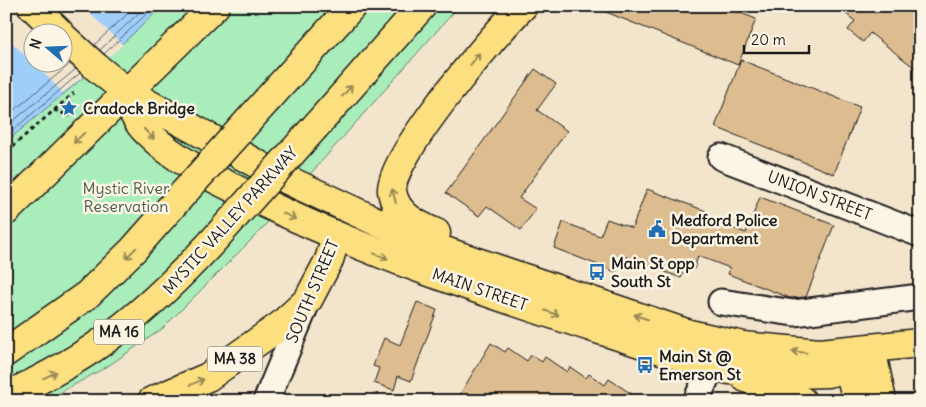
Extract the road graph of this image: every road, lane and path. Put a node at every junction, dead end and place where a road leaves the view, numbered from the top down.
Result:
1 (32, 6) edge
2 (215, 6) edge
3 (352, 6) edge
4 (422, 6) edge
5 (523, 6) edge
6 (49, 22) edge
7 (72, 45) edge
8 (127, 92) junction
9 (74, 93) dead end
10 (54, 110) junction
11 (73, 117) dead end
12 (6, 152) edge
13 (721, 157) dead end
14 (306, 190) junction
15 (6, 211) edge
16 (920, 234) edge
17 (336, 237) junction
18 (536, 282) junction
19 (920, 297) edge
20 (308, 300) junction
21 (721, 302) dead end
22 (920, 343) edge
23 (920, 351) edge
24 (6, 352) edge
25 (860, 358) junction
26 (720, 368) junction
27 (6, 396) edge
28 (152, 401) edge
29 (266, 401) edge
30 (696, 401) edge
31 (802, 401) edge
32 (857, 401) edge
33 (882, 401) edge

1 - 6 main road
2 - 8 main road
3 -> 24 main road, MA 16, bridge
27 -> 4 main road, MYSTIC VALLEY PARKWAY / MA 16, bridge
18 -> 5 main road
7 - 8 main road, MAIN STREET
8 - 14 main road, MAIN STREET
8 -> 15 main road
8 -> 17 main road, MAIN STREET
9 - 10 path
10 - 11 path
10 - 12 path
13 - 16 street, UNION STREET
14 - 17 street, SOUTH STREET
14 - 18 main road, MAIN STREET
17 - 20 main road, SOUTH STREET
17 -> 26 main road, MAIN STREET
25 -> 18 main road, MAIN STREET
19 - 21 street
28 -> 20 main road, MA 38
20 - 29 street, SOUTH STREET
22 - 25 main road
23 - 25 main road
25 - 26 main road, MAIN STREET
25 - 32 main road
25 - 33 main road
26 - 30 street
26 - 31 main road

